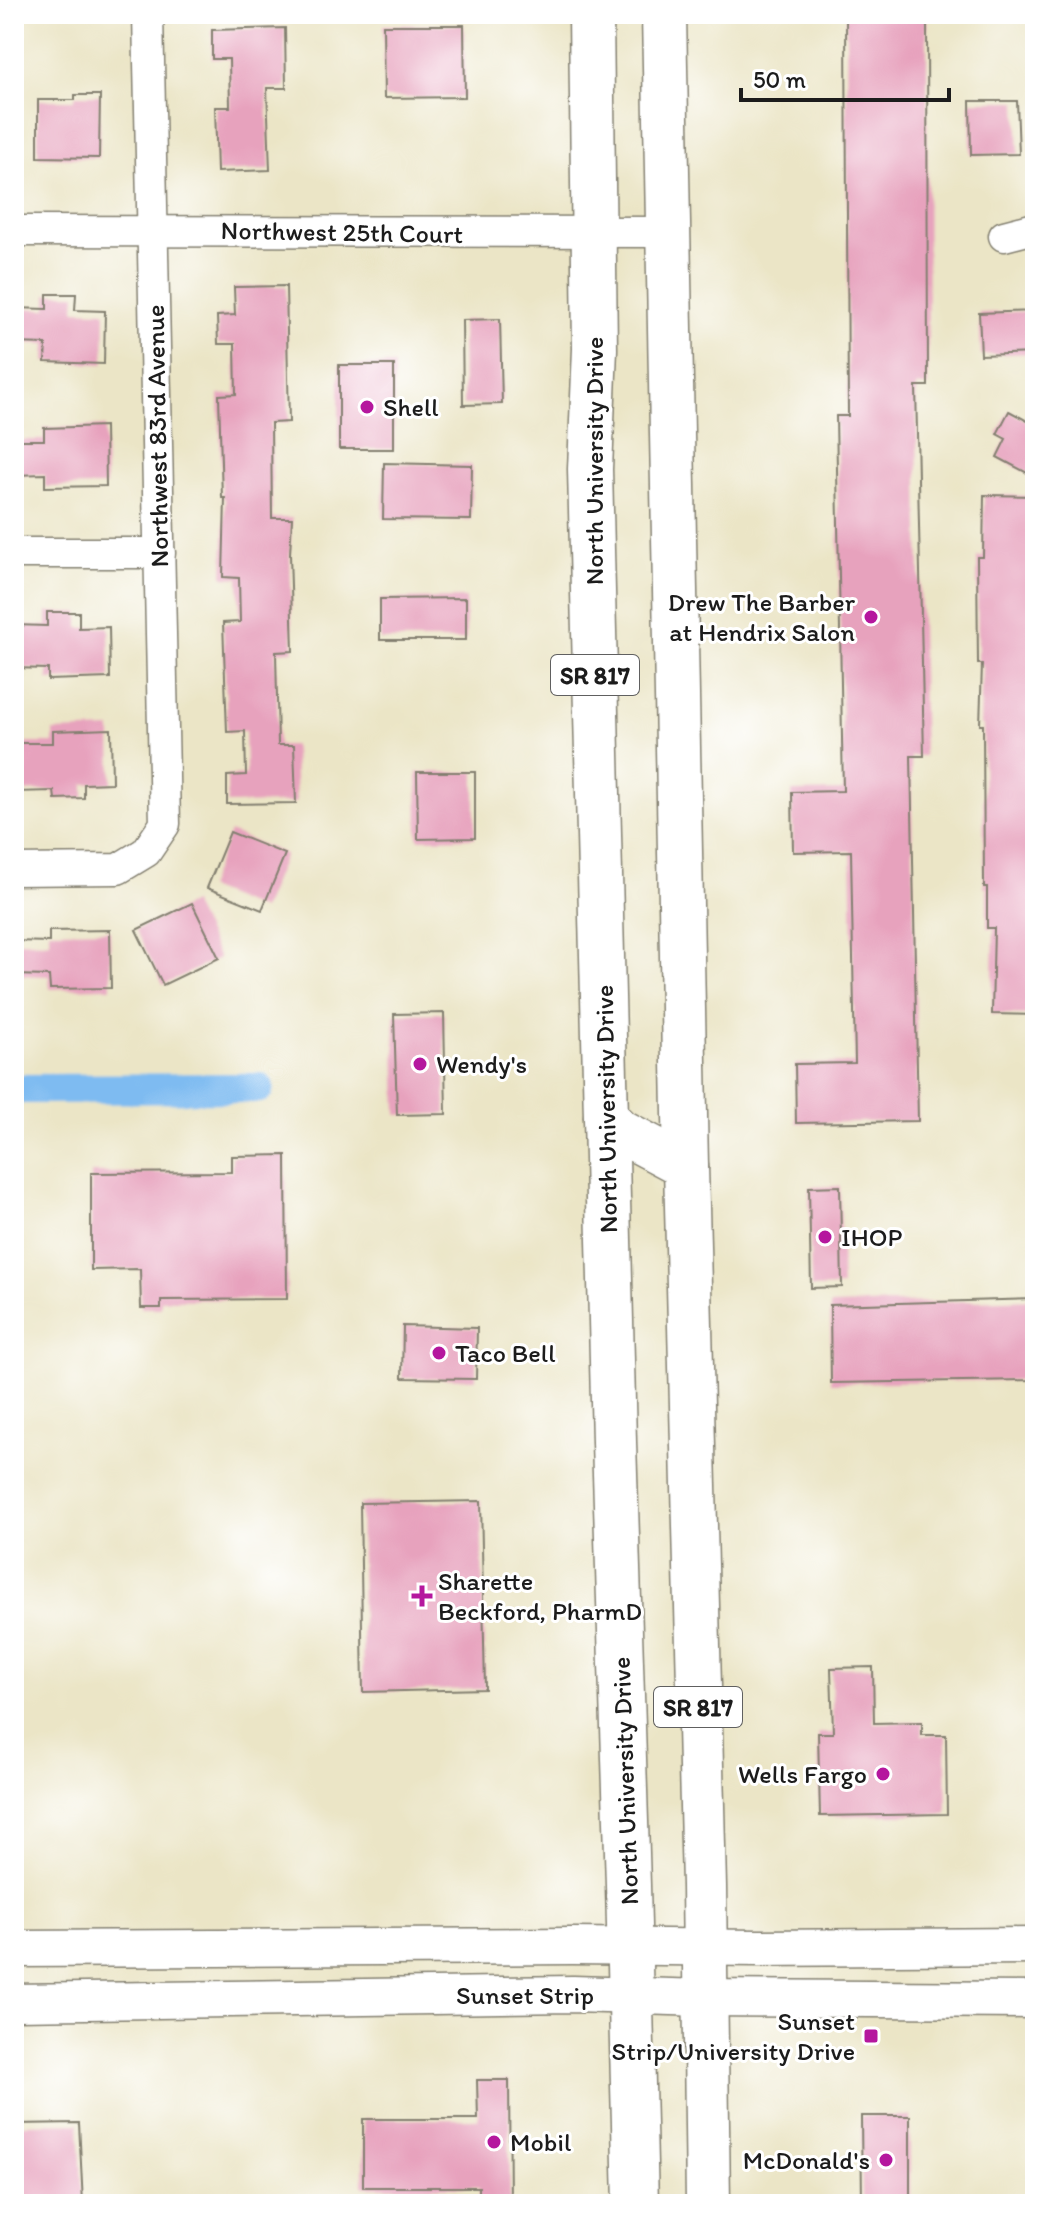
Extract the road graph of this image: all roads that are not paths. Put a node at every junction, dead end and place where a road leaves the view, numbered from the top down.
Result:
1 (148, 14) edge
2 (591, 14) edge
3 (664, 14) edge
4 (1035, 228) edge
5 (153, 230) junction
6 (14, 231) edge
7 (669, 232) junction
8 (592, 233) junction
9 (1004, 236) dead end
10 (14, 553) edge
11 (160, 553) junction
12 (14, 870) edge
13 (606, 1117) junction
14 (686, 1166) junction
15 (1035, 1946) edge
16 (630, 1947) junction
17 (704, 1947) junction
18 (14, 1949) edge
19 (631, 1995) junction
20 (704, 1998) junction
21 (1035, 2000) edge
22 (14, 2002) edge
23 (636, 2204) edge
24 (708, 2204) edge

1 - 5 street, Northwest 83rd Avenue
2 - 8 main road, North University Drive / SR 817
3 - 7 main road, SR 817
4 - 9 street
5 - 6 street, Northwest 25th Court
5 - 8 street, Northwest 25th Court
5 - 11 street, Northwest 83rd Avenue
7 - 8 street, Northwest 25th Court
7 - 14 main road, SR 817
8 - 13 main road, North University Drive / SR 817
10 - 11 street
11 - 12 street, Northwest 83rd Avenue
13 - 14 main road
13 - 16 main road, North University Drive / SR 817
14 - 17 main road, SR 817
15 - 17 street, Sunset Strip
16 - 17 street, Sunset Strip
16 - 18 street, Sunset Strip
16 - 19 main road, North University Drive / SR 817
17 - 20 main road, SR 817
19 - 20 street, Sunset Strip
19 - 22 street, Sunset Strip
19 - 23 main road, North University Drive / SR 817
20 - 21 street, Sunset Strip
20 - 24 main road, SR 817

